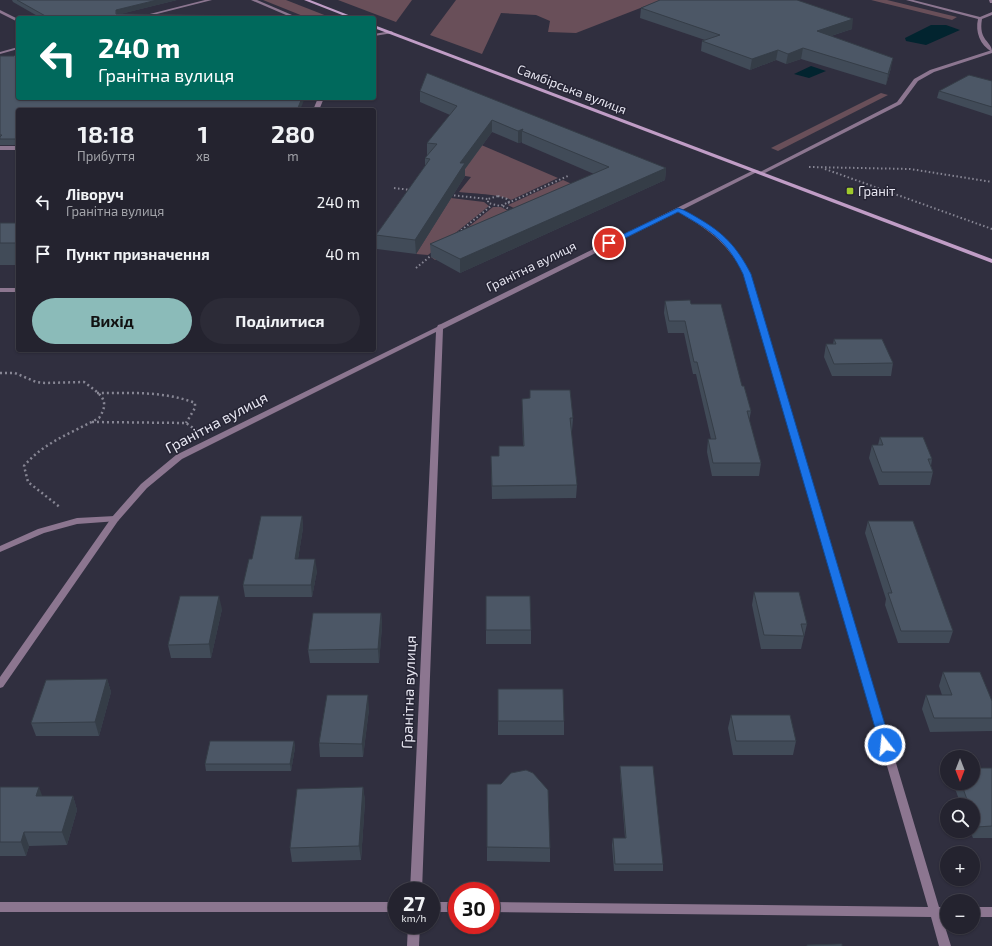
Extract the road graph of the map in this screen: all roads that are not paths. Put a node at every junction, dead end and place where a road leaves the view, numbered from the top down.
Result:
1 (210, 0) edge
2 (253, 0) edge
3 (306, 0) edge
4 (908, 0) edge
5 (0, 11) edge
6 (992, 13) edge
7 (144, 16) edge
8 (292, 16) edge
9 (349, 16) edge
10 (980, 18) junction
11 (16, 20) edge
12 (376, 27) edge
13 (391, 32) junction
14 (376, 35) edge
15 (16, 49) edge
16 (992, 51) edge
17 (0, 53) edge
18 (0, 148) edge
19 (16, 148) edge
20 (758, 172) junction
21 (678, 210) junction
22 (992, 261) edge
23 (0, 290) edge
24 (16, 290) edge
25 (440, 326) junction
26 (115, 519) junction
27 (0, 549) edge
28 (0, 684) edge
29 (416, 882) edge
30 (0, 907) edge
31 (388, 907) edge
32 (500, 907) edge
33 (934, 912) junction
34 (940, 912) edge
35 (980, 912) edge
36 (992, 912) edge
37 (414, 934) edge
38 (414, 946) edge
39 (945, 946) edge

1 - 7 street
2 - 8 street
3 - 9 main road
4 - 10 street
5 - 11 street
6 - 10 street
10 - 16 street
12 - 13 main road, Самбірська вулиця
13 - 14 street
13 - 20 main road, Самбірська вулиця
15 - 17 street
16 - 20 street
18 - 19 street
20 - 21 street, Гранітна вулиця
20 - 22 main road, Самбірська вулиця
21 - 25 street, Гранітна вулиця
21 - 33 street
23 - 24 street
25 - 26 street, Гранітна вулиця
25 - 29 street, Гранітна вулиця
26 - 27 street
26 - 28 street, Гранітна вулиця
30 - 31 street
32 - 33 street
33 - 34 street
33 - 39 street
35 - 36 street
37 - 38 street

